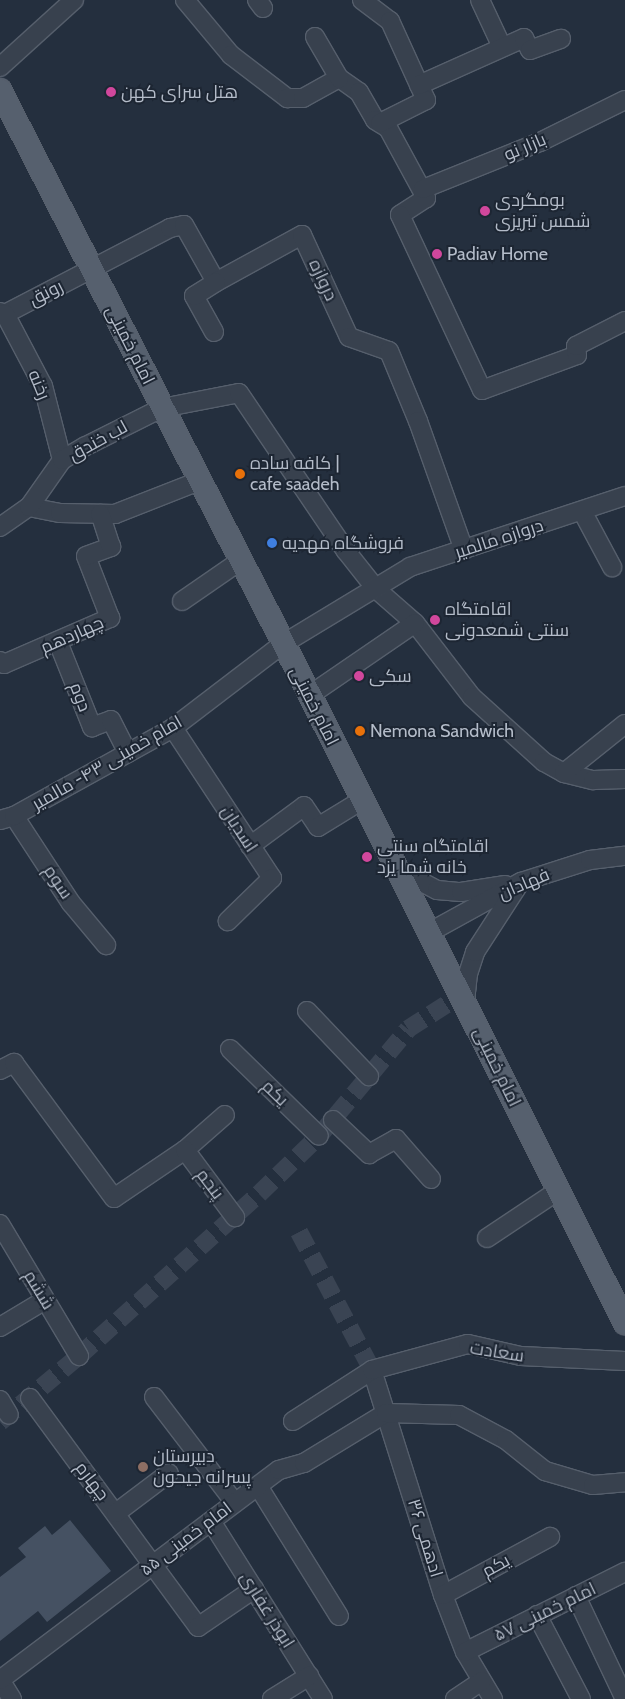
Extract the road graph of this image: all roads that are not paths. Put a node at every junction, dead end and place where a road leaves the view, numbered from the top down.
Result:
1 (74, 0) edge
2 (186, 0) edge
3 (348, 0) edge
4 (353, 0) edge
5 (362, 0) edge
6 (480, 0) edge
7 (315, 37) dead end
8 (561, 39) dead end
9 (502, 47) junction
10 (0, 67) edge
11 (338, 78) junction
12 (419, 85) junction
13 (0, 90) edge
14 (625, 100) edge
15 (380, 123) junction
16 (423, 189) junction
17 (92, 269) junction
18 (216, 282) junction
19 (3, 313) edge
20 (625, 321) edge
21 (214, 332) dead end
22 (162, 408) junction
23 (62, 460) junction
24 (199, 481) junction
25 (625, 496) edge
26 (29, 507) junction
27 (582, 511) junction
28 (100, 514) junction
29 (0, 526) edge
30 (464, 550) junction
31 (240, 561) junction
32 (612, 567) dead end
33 (376, 589) junction
34 (182, 601) dead end
35 (415, 623) junction
36 (58, 642) junction
37 (283, 644) junction
38 (0, 661) edge
39 (310, 695) junction
40 (625, 724) edge
41 (173, 728) junction
42 (128, 753) junction
43 (564, 773) junction
44 (624, 777) edge
45 (362, 800) junction
46 (7, 818) edge
47 (250, 846) junction
48 (625, 856) edge
49 (397, 869) junction
50 (521, 882) junction
51 (228, 921) dead end
52 (430, 932) junction
53 (106, 945) dead end
54 (465, 1002) junction
55 (307, 1010) dead end
56 (230, 1049) dead end
57 (0, 1070) edge
58 (369, 1076) dead end
59 (225, 1115) dead end
60 (333, 1120) dead end
61 (319, 1136) dead end
62 (185, 1150) junction
63 (431, 1179) dead end
64 (559, 1190) junction
65 (235, 1217) dead end
66 (0, 1224) edge
67 (487, 1238) dead end
68 (45, 1300) junction
69 (625, 1323) edge
70 (0, 1327) edge
71 (79, 1356) dead end
72 (625, 1361) edge
73 (372, 1370) junction
74 (154, 1397) dead end
75 (30, 1398) dead end
76 (0, 1400) edge
77 (386, 1413) junction
78 (9, 1415) dead end
79 (293, 1421) dead end
80 (169, 1473) dead end
81 (625, 1482) edge
82 (258, 1486) junction
83 (235, 1503) junction
84 (116, 1513) junction
85 (211, 1521) junction
86 (550, 1537) dead end
87 (154, 1564) junction
88 (625, 1572) edge
89 (254, 1589) junction
90 (443, 1595) junction
91 (576, 1596) junction
92 (537, 1615) junction
93 (339, 1616) dead end
94 (465, 1652) junction
95 (309, 1676) junction
96 (482, 1681) junction
97 (623, 1695) dead end
98 (12, 1699) edge
99 (272, 1699) edge
100 (323, 1699) edge
101 (455, 1699) edge
102 (493, 1699) edge
103 (581, 1699) edge

1 - 10 street
2 - 11 street
3 - 4 street
5 - 12 street
6 - 9 street
7 - 11 street
8 - 9 street
9 - 12 street
11 - 15 street
12 - 15 street
13 - 17 main road, امام خمینی
14 - 16 street, بازار نو
15 - 16 street
16 - 20 street
17 - 18 street
17 - 19 street, رونق
17 - 22 main road, امام خمینی
18 - 21 street
18 - 30 street, دروازه
19 - 23 street, رخنه
22 - 23 street, لب خندق
22 - 24 main road, امام خمینی
22 - 33 street, لب خندق
23 - 26 street, لب خندق
24 - 28 street
24 - 31 main road, امام خمینی
25 - 27 street, دروازه مالمیر
26 - 28 street
26 - 29 street, لب خندق
27 - 30 street, دروازه مالمیر
27 - 32 street
28 - 36 street, چهاردهم
30 - 33 street, دروازه مالمیر
31 - 34 street
31 - 37 main road, امام خمینی
33 - 35 street
33 - 37 street, دروازه مالمیر
35 - 39 street
35 - 43 street
36 - 38 street, چهاردهم
36 - 42 street, دوم
37 - 39 main road, امام خمینی
37 - 41 street, امام خمینی ۴۳- مالمیر
39 - 45 main road, امام خمینی
40 - 43 street
41 - 42 street, امام خمینی ۴۳- مالمیر
41 - 47 street, اسدیان
42 - 46 street, امام خمینی ۴۳- مالمیر
43 - 44 street
45 - 47 street
45 - 49 main road, امام خمینی
46 - 53 street, سوم
47 - 51 street, اسدیان
48 - 50 street, فهادان
49 - 50 street
49 - 52 main road, امام خمینی
50 - 52 street, فهادان
50 - 54 street
52 - 54 main road, امام خمینی
54 - 64 main road, امام خمینی
55 - 58 street
56 - 61 street, یکم
57 - 62 street
59 - 62 street
60 - 63 street
62 - 65 street, پنجم
64 - 67 street
64 - 69 main road, امام خمینی
66 - 68 street, ششم
68 - 70 street
68 - 71 street, ششم
72 - 73 street, سعادت
73 - 77 street, ادهمی ۳۶
73 - 79 street, سعادت
74 - 83 street
75 - 84 street, چهارم
76 - 78 street
77 - 81 street
77 - 82 street, امام خمینی ۵۵
77 - 90 street, ادهمی ۳۶
80 - 84 street
82 - 83 street, امام خمینی ۵۵
82 - 93 street
83 - 85 street, امام خمینی ۵۵
84 - 87 street, چهارم
85 - 87 street, امام خمینی ۵۵
85 - 89 street, ابوذر غفاری
86 - 90 street, یکم
87 - 89 street
87 - 98 street, امام خمینی ۵۵
88 - 91 street, امام خمینی ۵۷
89 - 95 street, ابوذر غفاری
90 - 94 street, ادهمی ۳۶
91 - 92 street, امام خمینی ۵۷
91 - 97 street
92 - 94 street, امام خمینی ۵۷
92 - 103 street
94 - 96 street, ادهمی ۳۶
95 - 99 street
95 - 100 street, ابوذر غفاری
96 - 101 street
96 - 102 street, ادهمی ۳۶

